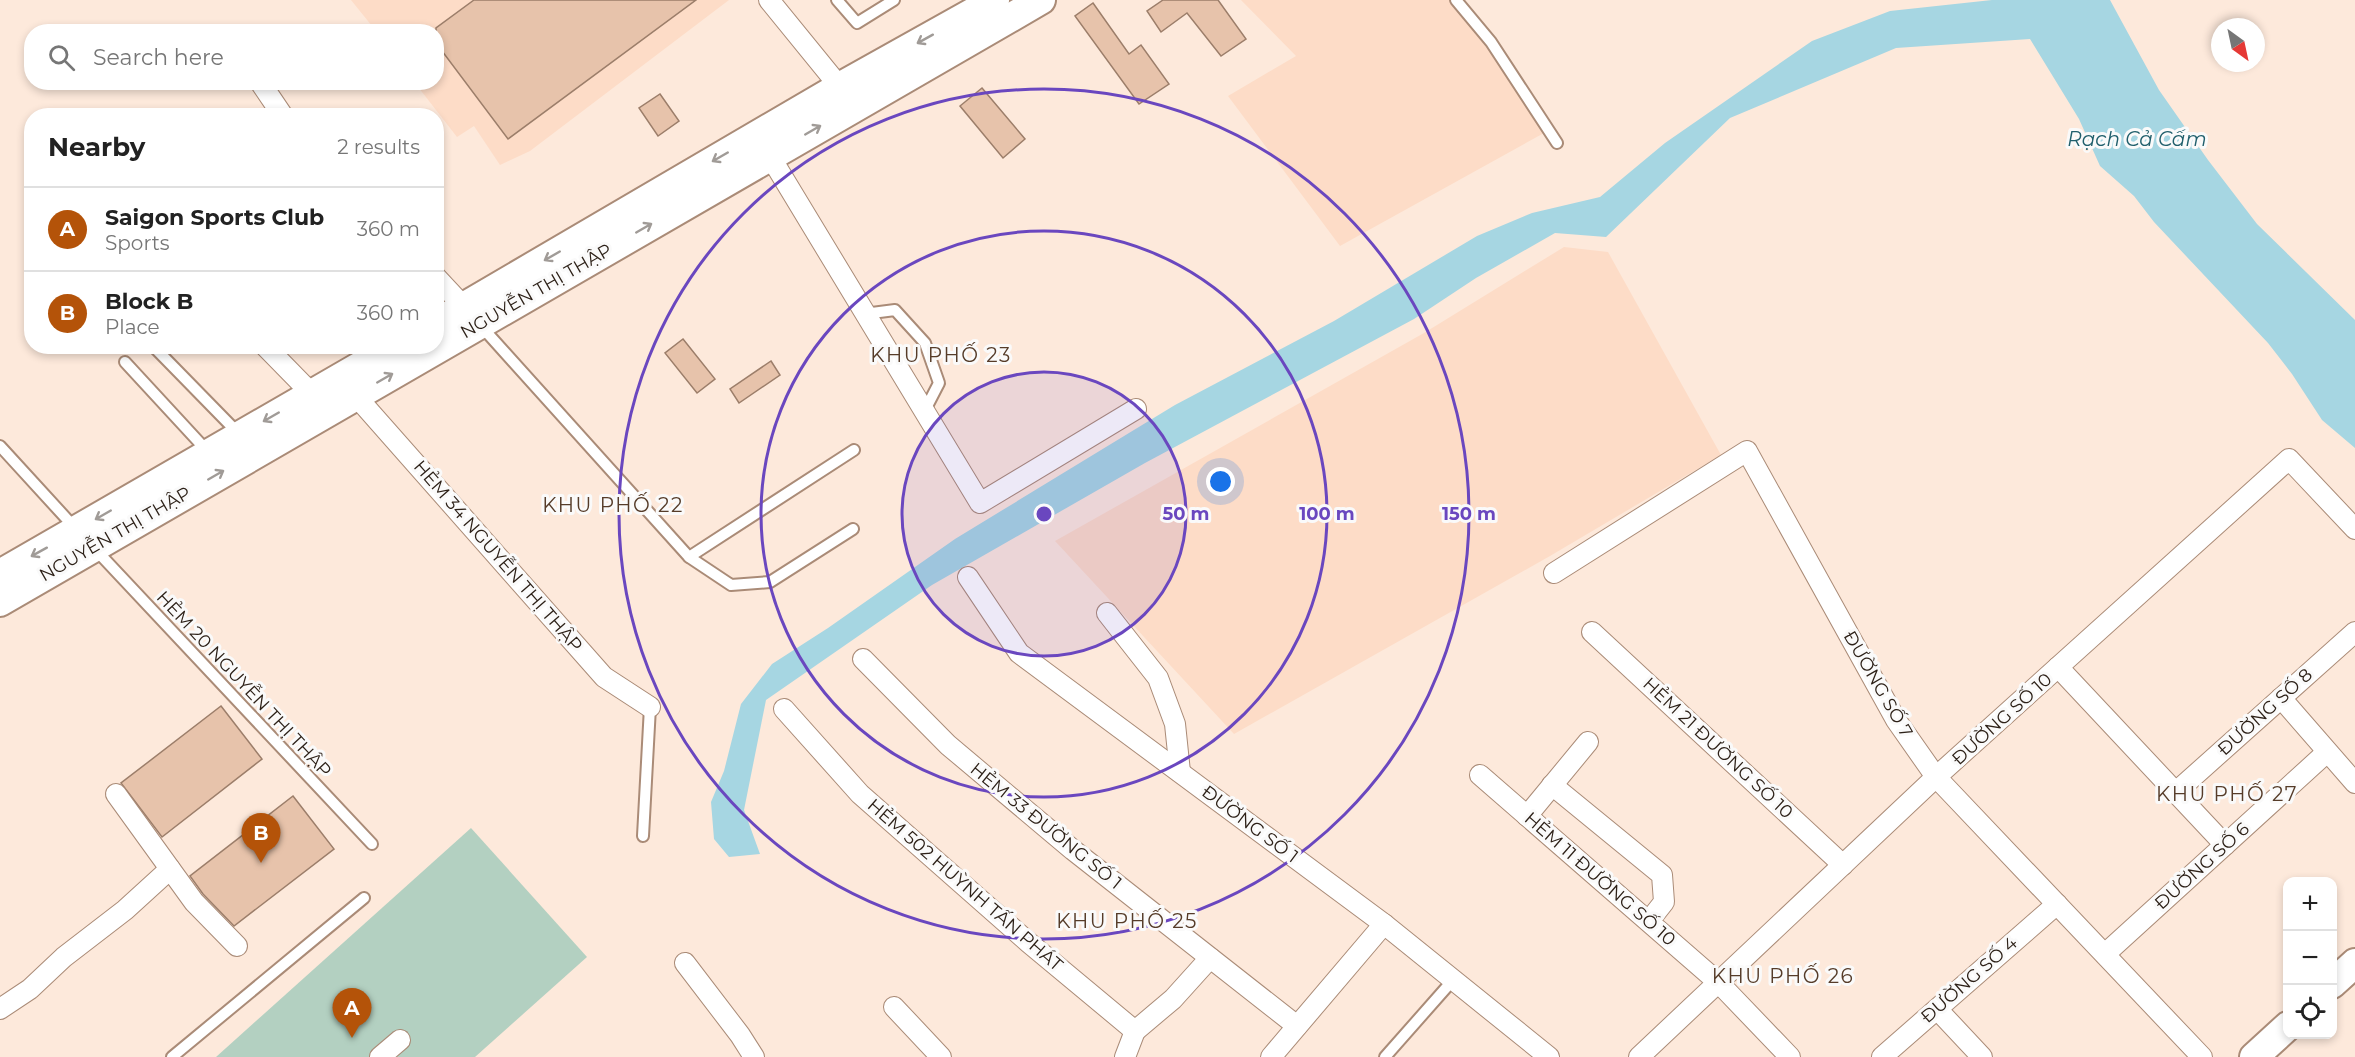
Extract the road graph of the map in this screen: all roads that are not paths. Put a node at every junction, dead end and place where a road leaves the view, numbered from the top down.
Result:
1 (769, 0) edge
2 (837, 0) edge
3 (894, 0) edge
4 (995, 0) edge
5 (1041, 0) edge
6 (1456, 0) edge
7 (265, 90) edge
8 (848, 97) junction
9 (278, 108) edge
10 (1557, 143) dead end
11 (763, 146) junction
12 (444, 286) edge
13 (864, 314) junction
14 (471, 316) junction
15 (444, 321) edge
16 (444, 334) edge
17 (161, 354) edge
18 (273, 354) edge
19 (381, 354) edge
20 (415, 354) edge
21 (125, 362) dead end
22 (312, 394) junction
23 (355, 395) junction
24 (1136, 409) dead end
25 (924, 412) junction
26 (240, 435) junction
27 (0, 446) edge
28 (854, 450) dead end
29 (209, 453) junction
30 (853, 529) dead end
31 (2355, 529) edge
32 (85, 538) junction
33 (689, 557) junction
34 (1554, 573) dead end
35 (0, 574) edge
36 (968, 577) dead end
37 (0, 602) edge
38 (1107, 613) dead end
39 (1592, 632) dead end
40 (2355, 632) edge
41 (863, 659) dead end
42 (2058, 667) junction
43 (2281, 698) junction
44 (650, 708) joint
45 (784, 709) dead end
46 (1588, 742) dead end
47 (2326, 753) junction
48 (1180, 772) junction
49 (1480, 775) dead end
50 (1936, 777) junction
51 (2355, 783) edge
52 (1552, 785) junction
53 (2175, 792) junction
54 (116, 794) dead end
55 (1527, 816) junction
56 (643, 836) dead end
57 (372, 844) dead end
58 (2225, 845) junction
59 (1843, 865) junction
60 (170, 870) junction
61 (364, 898) dead end
62 (2057, 904) junction
63 (1649, 921) junction
64 (1384, 924) junction
65 (237, 946) dead end
66 (2105, 954) junction
67 (1210, 958) junction
68 (685, 963) dead end
69 (2355, 963) edge
70 (2337, 979) edge
71 (1453, 980) junction
72 (1719, 983) junction
73 (894, 1007) dead end
74 (0, 1009) edge
75 (1936, 1009) junction
76 (1297, 1026) junction
77 (1135, 1031) junction
78 (2283, 1031) edge
79 (400, 1040) dead end
80 (172, 1057) edge
81 (380, 1057) edge
82 (754, 1057) edge
83 (941, 1057) edge
84 (1125, 1057) edge
85 (1271, 1057) edge
86 (1385, 1057) edge
87 (1549, 1057) edge
88 (1639, 1057) edge
89 (1790, 1057) edge
90 (1882, 1057) edge
91 (1982, 1057) edge
92 (2202, 1057) edge
93 (2254, 1057) edge

1 - 8 street
2 - 3 lane
4 -> 8 main road, NGUYỄN THỊ THẬP
5 - 8 main road, NGUYỄN THỊ THẬP
6 - 10 lane
7 - 9 street
8 - 11 main road, NGUYỄN THỊ THẬP
11 - 13 street
11 - 14 main road, NGUYỄN THỊ THẬP
12 - 14 street
13 - 25 street
13 - 25 lane
14 - 15 main road, NGUYỄN THỊ THẬP
16 -> 14 main road, NGUYỄN THỊ THẬP
14 - 33 lane
17 - 26 lane
18 - 22 street
19 - 22 main road, NGUYỄN THỊ THẬP
23 -> 20 main road, NGUYỄN THỊ THẬP
21 - 29 lane
22 -> 26 main road, NGUYỄN THỊ THẬP
32 -> 23 main road, NGUYỄN THỊ THẬP
23 - 44 street, HẺM 34 NGUYỄN THỊ THẬP
24 - 25 street
26 - 29 main road, NGUYỄN THỊ THẬP
27 - 32 lane, HẺM 20 NGUYỄN THỊ THẬP
28 - 33 lane
29 -> 32 main road, NGUYỄN THỊ THẬP
30 - 33 lane
31 - 42 street, ĐƯỜNG SỐ 10
32 -> 35 main road, NGUYỄN THỊ THẬP
32 - 37 main road, NGUYỄN THỊ THẬP
32 - 57 lane, HẺM 20 NGUYỄN THỊ THẬP
34 - 50 street, ĐƯỜNG SỐ 7
36 - 48 street, ĐƯỜNG SỐ 1
38 - 48 street
39 - 59 street, HẺM 21 ĐƯỜNG SỐ 10
40 - 43 street, ĐƯỜNG SỐ 8
41 - 67 street, HẺM 33 ĐƯỜNG SỐ 1
42 - 50 street, ĐƯỜNG SỐ 10
42 - 53 street
43 - 47 street
43 - 53 street, ĐƯỜNG SỐ 8
44 - 56 lane
45 - 77 street, HẺM 502 HUỲNH TẤN PHÁT
46 - 52 street
47 - 51 street
47 - 58 street, ĐƯỜNG SỐ 6
48 - 64 street, ĐƯỜNG SỐ 1
49 - 55 street, HẺM 11 ĐƯỜNG SỐ 10
50 - 59 street, ĐƯỜNG SỐ 10
50 - 62 street, ĐƯỜNG SỐ 7
52 - 55 street
52 - 63 street
53 - 58 street
54 - 60 street
55 - 63 street, HẺM 11 ĐƯỜNG SỐ 10
58 - 66 street, ĐƯỜNG SỐ 6
59 - 72 street, ĐƯỜNG SỐ 10
60 - 65 street
60 - 74 street
61 - 80 lane
62 - 66 street, ĐƯỜNG SỐ 7
62 - 75 street, ĐƯỜNG SỐ 4
63 - 72 street, HẺM 11 ĐƯỜNG SỐ 10
64 - 71 street, ĐƯỜNG SỐ 1
64 - 76 street
66 - 92 street, ĐƯỜNG SỐ 7
67 - 76 street, HẺM 33 ĐƯỜNG SỐ 1
67 - 77 street
68 - 82 street
69 - 70 main road
71 - 86 lane
71 - 87 street, ĐƯỜNG SỐ 1
72 - 88 street
72 - 89 street, HẺM 11 ĐƯỜNG SỐ 10
73 - 83 street
75 - 90 street, ĐƯỜNG SỐ 4
75 - 91 street
76 - 85 street
77 - 84 street
78 - 93 main road
79 - 81 street

